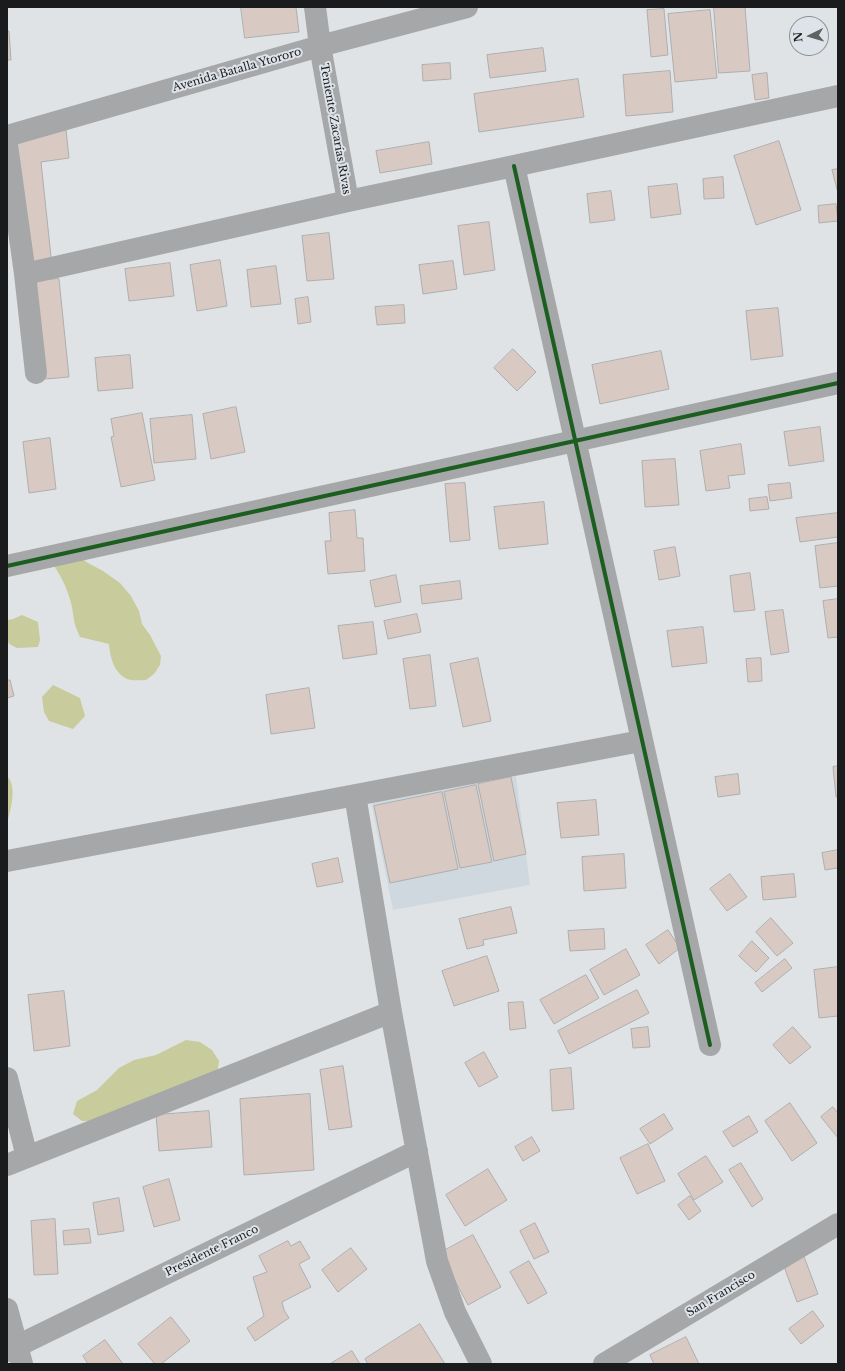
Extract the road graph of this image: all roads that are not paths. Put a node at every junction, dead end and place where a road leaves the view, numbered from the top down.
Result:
1 (315, 7) edge
2 (467, 7) edge
3 (320, 46) junction
4 (838, 96) edge
5 (7, 136) edge
6 (7, 145) edge
7 (514, 166) junction
8 (348, 201) junction
9 (25, 274) junction
10 (36, 374) dead end
11 (838, 382) edge
12 (575, 441) junction
13 (7, 566) edge
14 (641, 741) junction
15 (355, 795) junction
16 (7, 861) edge
17 (391, 1012) junction
18 (710, 1044) dead end
19 (7, 1078) edge
20 (417, 1151) junction
21 (27, 1157) junction
22 (7, 1165) edge
23 (838, 1224) edge
24 (7, 1309) edge
25 (15, 1354) edge
26 (481, 1364) edge
27 (604, 1364) edge

1 - 3 street, Teniente Zacarías Rivas
2 - 3 street, Avenida Batalla Ytororo
3 - 5 street, Avenida Batalla Ytororo
3 - 8 street, Teniente Zacarías Rivas
4 - 7 street, Teniente Zacarías Rivas
6 - 9 street
7 - 8 street, Teniente Zacarías Rivas
7 - 12 street
8 - 9 street
9 - 10 street
11 - 12 street
12 - 13 street
12 - 14 street
14 - 15 street
14 - 18 street
15 - 16 street
15 - 17 street
17 - 20 street
17 - 21 street
19 - 21 street
20 - 25 street, Presidente Franco
20 - 26 street
21 - 22 street
23 - 27 street, San Francisco
24 - 25 street

